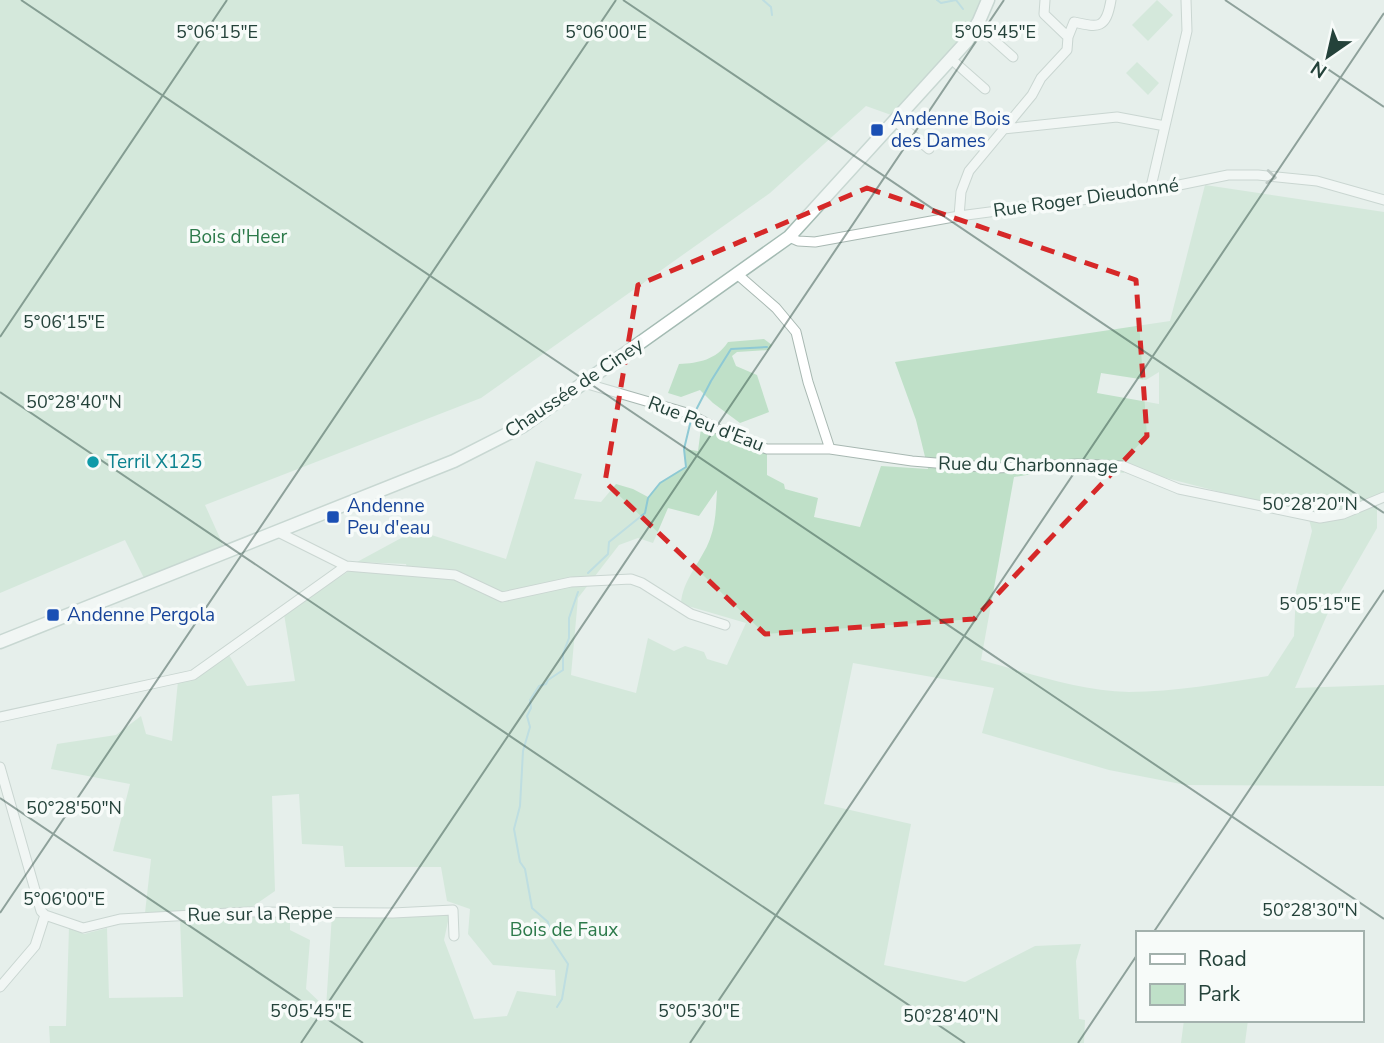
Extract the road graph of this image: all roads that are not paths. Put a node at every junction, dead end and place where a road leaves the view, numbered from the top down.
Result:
1 (988, 0) edge
2 (1045, 0) edge
3 (1111, 0) edge
4 (1186, 0) edge
5 (977, 25) junction
6 (1068, 37) junction
7 (1013, 57) dead end
8 (951, 59) junction
9 (985, 89) dead end
10 (895, 121) junction
11 (1165, 126) junction
12 (1003, 129) junction
13 (929, 149) dead end
14 (1150, 191) junction
15 (1384, 200) edge
16 (959, 216) junction
17 (789, 237) junction
18 (737, 274) junction
19 (584, 383) junction
20 (830, 449) junction
21 (912, 461) joint
22 (1384, 497) edge
23 (278, 532) junction
24 (346, 566) junction
25 (725, 625) dead end
26 (0, 642) edge
27 (0, 717) edge
28 (0, 767) edge
29 (45, 915) junction
30 (454, 936) dead end
31 (0, 987) edge

1 - 5 main road, Chaussée de Ciney
2 - 6 street
3 - 6 street
4 - 11 street
5 - 7 street
5 - 8 main road, Chaussée de Ciney
6 - 12 street
8 - 9 street
8 - 10 main road, Chaussée de Ciney
10 - 13 street
10 - 17 main road, Chaussée de Ciney
11 - 12 street
11 - 14 street
12 - 16 street
14 -> 15 street, Rue Roger Dieudonné
14 - 16 street, Rue Roger Dieudonné
16 - 17 street, Rue Roger Dieudonné
17 - 18 main road, Chaussée de Ciney
18 - 19 main road, Chaussée de Ciney
18 - 20 street
19 - 20 street, Rue Peu d'Eau
19 - 23 main road, Chaussée de Ciney
20 - 21 street, Rue Peu d'Eau
21 - 22 street, Rue du Charbonnage
23 - 24 street
23 - 26 main road, Chaussée de Ciney
24 - 25 street
24 - 27 street
28 - 29 street
29 - 30 street, Rue sur la Reppe
29 - 31 street

